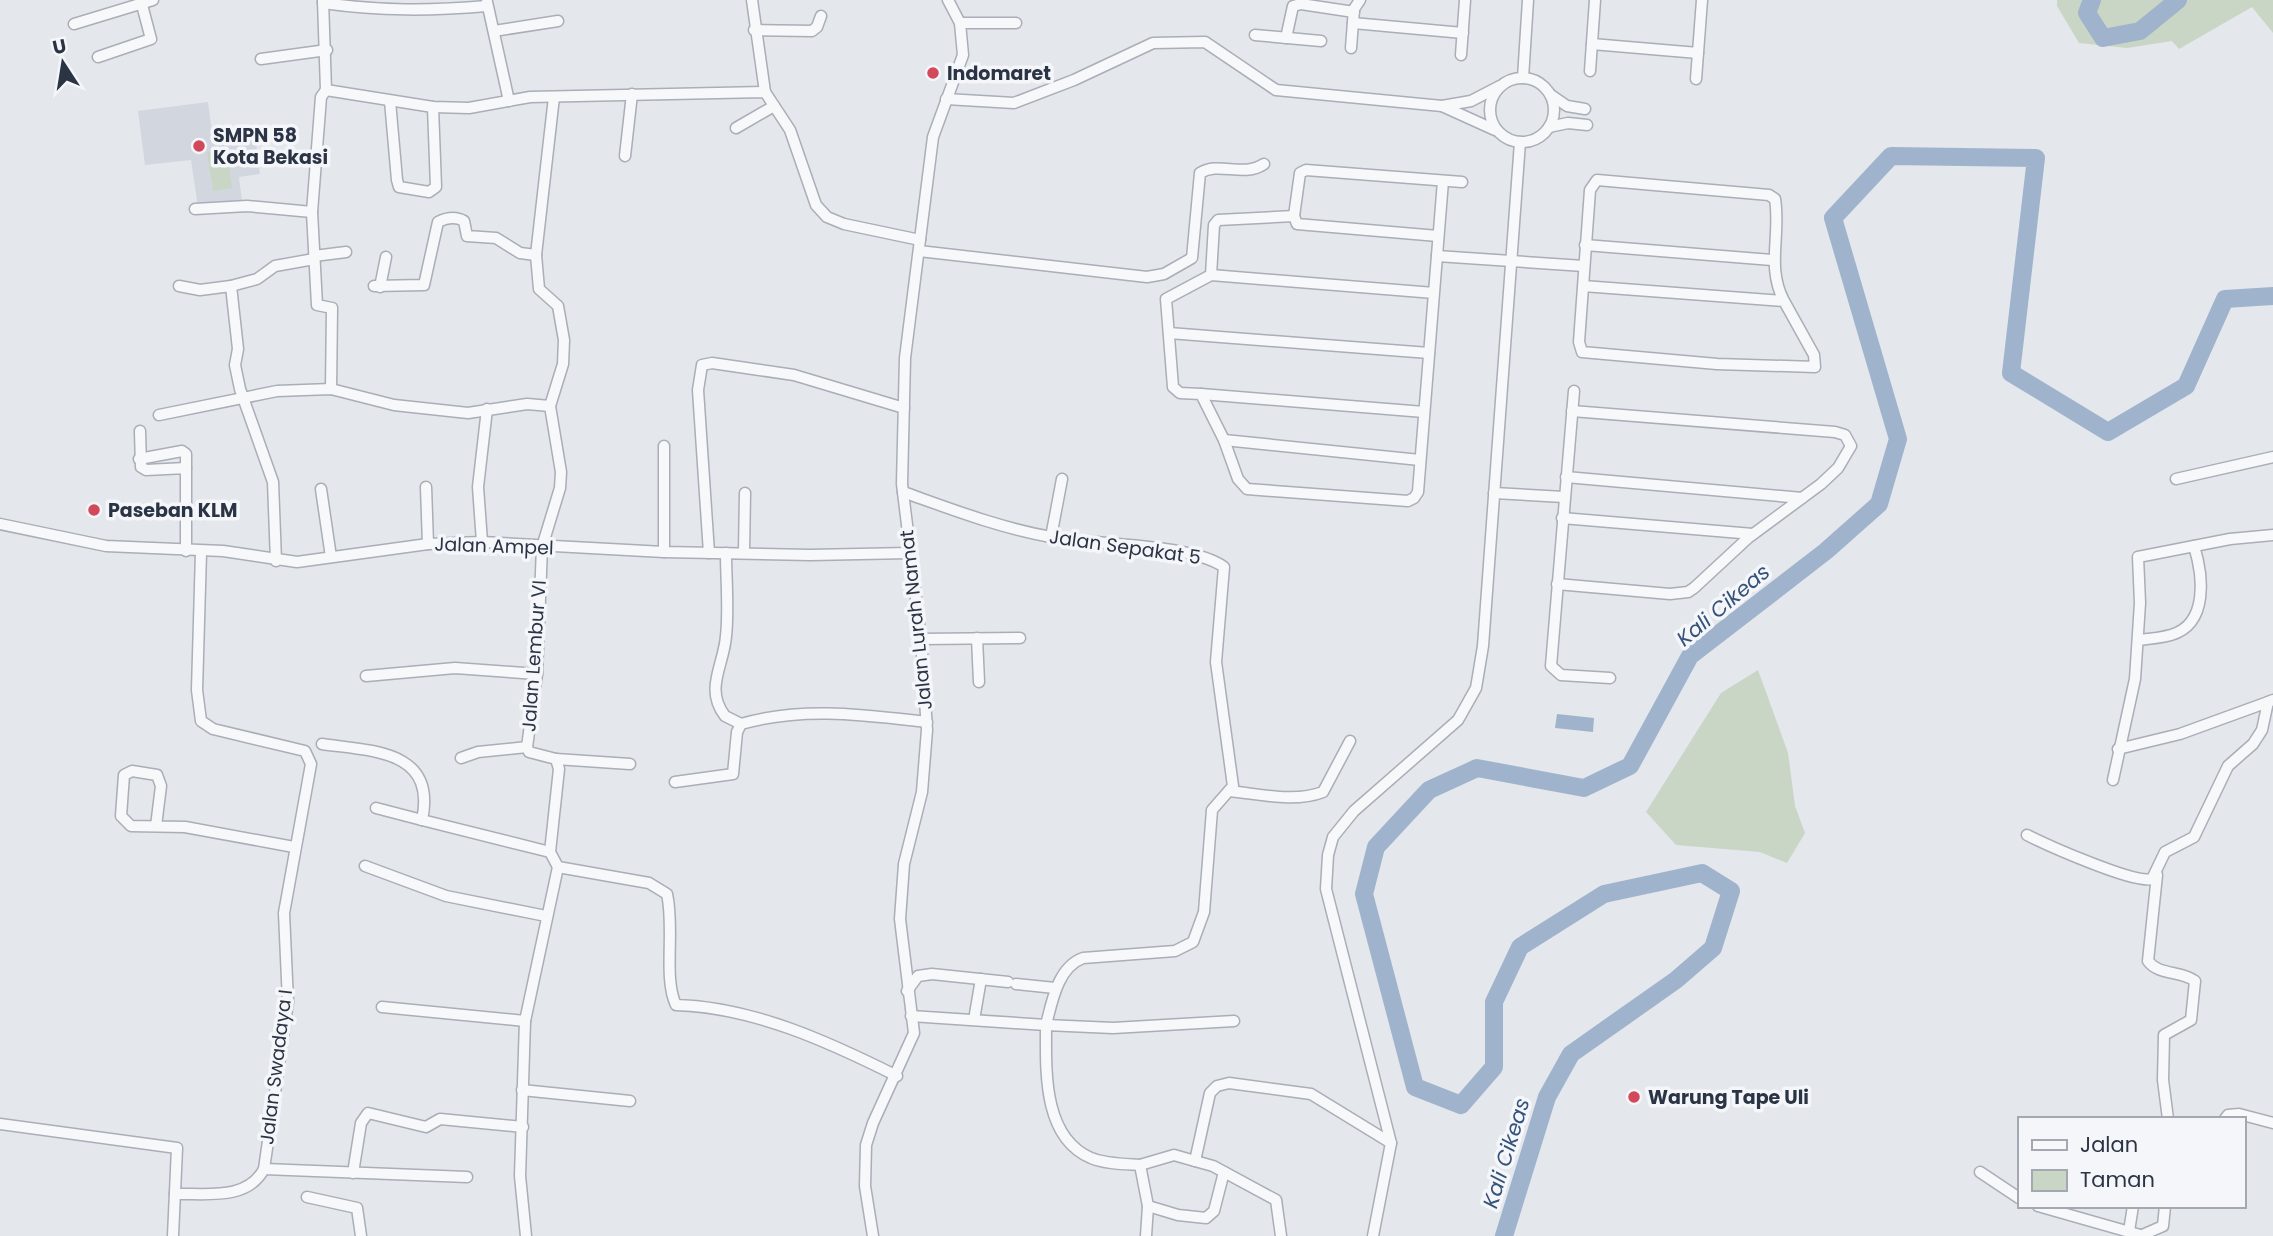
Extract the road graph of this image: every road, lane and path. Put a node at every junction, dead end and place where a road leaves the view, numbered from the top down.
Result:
1 (153, 0) edge
2 (752, 0) edge
3 (948, 0) edge
4 (1360, 0) edge
5 (1465, 0) edge
6 (1528, 0) edge
7 (1595, 0) edge
8 (1702, 0) edge
9 (323, 1) edge
10 (487, 3) edge
11 (142, 5) junction
12 (821, 16) dead end
13 (1353, 18) junction
14 (558, 22) dead end
15 (960, 23) junction
16 (1016, 23) dead end
17 (74, 24) dead end
18 (754, 30) junction
19 (494, 31) junction
20 (1462, 33) junction
21 (1255, 35) dead end
22 (1286, 38) junction
23 (1321, 41) dead end
24 (1592, 44) junction
25 (1350, 48) dead end
26 (327, 50) junction
27 (1698, 53) junction
28 (1461, 55) dead end
29 (98, 57) dead end
30 (261, 59) dead end
31 (1590, 72) dead end
32 (1523, 78) junction
33 (1696, 79) dead end
34 (1500, 86) junction
35 (326, 90) junction
36 (765, 92) junction
37 (632, 94) junction
38 (1550, 95) junction
39 (554, 97) junction
40 (946, 99) junction
41 (390, 101) junction
42 (509, 101) junction
43 (774, 106) junction
44 (1442, 106) junction
45 (433, 107) junction
46 (1585, 109) dead end
47 (1587, 125) dead end
48 (1549, 127) junction
49 (736, 128) dead end
50 (1497, 132) junction
51 (1520, 142) junction
52 (625, 156) dead end
53 (1264, 164) dead end
54 (1443, 181) junction
55 (1462, 183) dead end
56 (195, 209) dead end
57 (312, 212) junction
58 (1294, 216) junction
59 (1438, 236) junction
60 (920, 245) junction
61 (1586, 245) junction
62 (346, 252) dead end
63 (536, 255) junction
64 (1437, 256) junction
65 (314, 257) junction
66 (386, 257) dead end
67 (1772, 260) junction
68 (1510, 261) junction
69 (1584, 266) junction
70 (1211, 275) junction
71 (178, 286) dead end
72 (231, 286) junction
73 (1583, 286) junction
74 (1434, 293) junction
75 (1784, 301) junction
76 (1169, 333) junction
77 (1429, 353) junction
78 (331, 389) junction
79 (1574, 391) dead end
80 (1201, 394) junction
81 (245, 399) junction
82 (551, 406) junction
83 (904, 408) junction
84 (487, 409) junction
85 (1572, 411) junction
86 (1424, 412) junction
87 (159, 415) dead end
88 (140, 431) dead end
89 (1224, 440) junction
90 (664, 446) dead end
91 (2273, 457) edge
92 (139, 458) junction
93 (1420, 460) junction
94 (186, 468) junction
95 (1566, 477) junction
96 (1062, 479) dead end
97 (2176, 480) dead end
98 (426, 487) dead end
99 (321, 489) dead end
100 (902, 492) junction
101 (1494, 492) junction
102 (745, 493) dead end
103 (1564, 497) junction
104 (1801, 498) junction
105 (1562, 518) junction
106 (0, 524) edge
107 (1753, 534) junction
108 (2273, 535) edge
109 (1051, 537) junction
110 (482, 542) junction
111 (428, 544) junction
112 (2194, 546) junction
113 (542, 547) junction
114 (186, 551) junction
115 (201, 552) junction
116 (664, 552) junction
117 (744, 552) junction
118 (709, 553) junction
119 (726, 553) junction
120 (909, 553) junction
121 (331, 557) junction
122 (276, 561) junction
123 (1557, 584) junction
124 (977, 638) junction
125 (1020, 638) dead end
126 (921, 639) junction
127 (2138, 640) junction
128 (537, 674) junction
129 (366, 676) dead end
130 (1610, 678) dead end
131 (979, 682) dead end
132 (2271, 701) edge
133 (927, 722) junction
134 (741, 724) junction
135 (1350, 741) dead end
136 (322, 744) dead end
137 (527, 747) junction
138 (2118, 749) junction
139 (461, 758) dead end
140 (556, 759) junction
141 (630, 765) dead end
142 (2113, 780) dead end
143 (676, 782) dead end
144 (1229, 791) junction
145 (376, 808) dead end
146 (422, 820) junction
147 (156, 826) junction
148 (2027, 835) dead end
149 (294, 847) junction
150 (550, 852) junction
151 (365, 866) dead end
152 (558, 867) junction
153 (2157, 875) junction
154 (546, 916) junction
155 (981, 979) junction
156 (1055, 988) junction
157 (907, 992) junction
158 (382, 1007) dead end
159 (975, 1014) dead end
160 (911, 1016) junction
161 (524, 1021) junction
162 (1234, 1021) dead end
163 (1046, 1025) junction
164 (897, 1076) junction
165 (522, 1090) junction
166 (630, 1101) dead end
167 (2168, 1117) edge
168 (2231, 1117) edge
169 (2273, 1123) edge
170 (0, 1124) edge
171 (523, 1127) junction
172 (1391, 1143) junction
173 (1195, 1161) junction
174 (1140, 1165) junction
175 (264, 1169) junction
176 (1224, 1172) junction
177 (1980, 1172) dead end
178 (353, 1173) junction
179 (467, 1177) dead end
180 (175, 1194) junction
181 (307, 1197) dead end
182 (2018, 1197) edge
183 (1147, 1206) junction
184 (2045, 1208) edge
185 (2133, 1208) edge
186 (2165, 1208) edge
187 (2136, 1234) edge
188 (173, 1236) edge
189 (361, 1236) edge
190 (526, 1236) edge
191 (873, 1236) edge
192 (1146, 1236) edge
193 (1281, 1236) edge
194 (1373, 1236) edge

1 - 11 street
2 - 18 street
3 - 15 street, Jalan Lurah Namat
4 - 13 street
5 - 20 street
6 - 32 street
7 - 24 street
8 - 27 street
9 - 10 street
9 - 26 street
10 - 19 street
11 - 17 street
11 - 29 street
12 - 18 street
13 - 20 street
13 - 22 street
13 - 25 street
14 - 19 street
15 - 16 street
15 - 40 street, Jalan Lurah Namat
18 - 36 street
19 - 42 street
20 - 28 street
21 - 22 street
22 - 23 street
24 - 27 street
24 - 31 street
26 - 30 street
26 - 35 street
27 - 33 street
32 - 34 street
32 - 38 street
34 - 44 street
34 - 50 street
35 - 41 street
35 - 57 street
36 - 37 street
36 - 43 street
37 - 39 street
37 - 52 street
38 - 46 street
38 - 48 street
39 - 42 street
39 - 63 street
40 - 44 street
40 - 60 street, Jalan Lurah Namat
41 - 45 street
41 - 45 street
42 - 45 street
43 - 49 street
43 - 60 street
44 - 50 street
47 - 48 street
48 - 51 street
50 - 51 street
51 - 68 street
53 - 60 street
54 - 55 street
54 - 58 street
54 - 59 street
56 - 57 street
57 - 65 street
58 - 59 street
58 - 70 street
59 - 64 street
60 - 83 street, Jalan Lurah Namat
61 - 67 street
61 - 67 street
61 - 69 street
62 - 65 street
63 - 66 street
63 - 82 street
64 - 68 street
64 - 74 street
65 - 72 street
65 - 78 street
67 - 75 street
68 - 69 street
68 - 101 street
69 - 73 street
70 - 74 street
70 - 76 street
71 - 72 street
72 - 81 street
73 - 75 street
73 - 75 street
74 - 77 street
76 - 77 street
76 - 80 street
77 - 86 street
78 - 81 street
78 - 84 street
79 - 85 street
80 - 86 street
80 - 89 street
81 - 87 street
81 - 122 street
82 - 84 street
82 - 113 street, Jalan Lembur VI
83 - 100 street, Jalan Lurah Namat
83 - 118 street
84 - 110 street
85 - 95 street
85 - 104 street
86 - 93 street
88 - 92 street
89 - 93 street
89 - 93 street
90 - 116 street
91 - 97 street
92 - 94 street
92 - 94 street
94 - 114 street
95 - 103 street
95 - 104 street
96 - 109 street
98 - 111 street
99 - 121 street
100 - 109 street, Jalan Sepakat 5
100 - 120 street, Jalan Lurah Namat
101 - 103 street
101 - 172 street
102 - 117 street
103 - 105 street
104 - 107 street
105 - 107 street
105 - 123 street
106 - 114 street, Jalan Ampel
107 - 123 street
108 - 112 street
109 - 144 street, Jalan Sepakat 5
110 - 111 street, Jalan Ampel
110 - 113 street, Jalan Ampel
111 - 121 street, Jalan Ampel
112 - 127 street
112 - 127 street
113 - 116 street, Jalan Ampel
113 - 128 street, Jalan Lembur VI
114 - 115 street, Jalan Ampel
115 - 122 street, Jalan Ampel
115 - 149 street, Jalan Swadaya I
116 - 118 street, Jalan Ampel
117 - 119 street, Jalan Ampel
117 - 120 street, Jalan Ampel
118 - 119 street, Jalan Ampel
119 - 134 street
120 - 126 street, Jalan Lurah Namat
121 - 122 street, Jalan Ampel
123 - 130 street
124 - 125 street
124 - 126 street
124 - 131 street
126 - 133 street, Jalan Lurah Namat
127 - 138 street
128 - 129 street
128 - 137 street, Jalan Lembur VI
132 - 138 street
132 - 153 street
133 - 134 street
133 - 157 street, Jalan Lurah Namat
134 - 143 street
135 - 144 street
136 - 146 street
137 - 139 street
137 - 140 street, Jalan Lembur VI
138 - 142 street
140 - 141 street, Jalan Lembur VI
140 - 150 street
144 - 156 street
145 - 146 street
146 - 150 street
147 - 147 street
147 - 149 street
148 - 153 street
149 - 175 street, Jalan Swadaya I
150 - 152 street
151 - 154 street
152 - 154 street
152 - 164 street
153 - 167 street
154 - 161 street
155 - 156 street
155 - 157 street
155 - 159 street
156 - 163 street
157 - 160 street, Jalan Lurah Namat
158 - 161 street
160 - 163 street
160 - 164 street, Jalan Lurah Namat
161 - 165 street
162 - 163 street
163 - 174 street
164 - 191 street, Jalan Lurah Namat
165 - 166 street
165 - 171 street
168 - 169 street
170 - 180 street
171 - 178 street
171 - 190 street
172 - 173 street
172 - 194 street
173 - 174 street
173 - 176 street
174 - 183 street
175 - 178 street
175 - 180 street, Jalan Swadaya I
176 - 183 street
176 - 193 street
177 - 182 street
178 - 179 street
180 - 188 street
181 - 189 street
183 - 192 street
184 - 187 street
185 - 187 street
186 - 187 street

